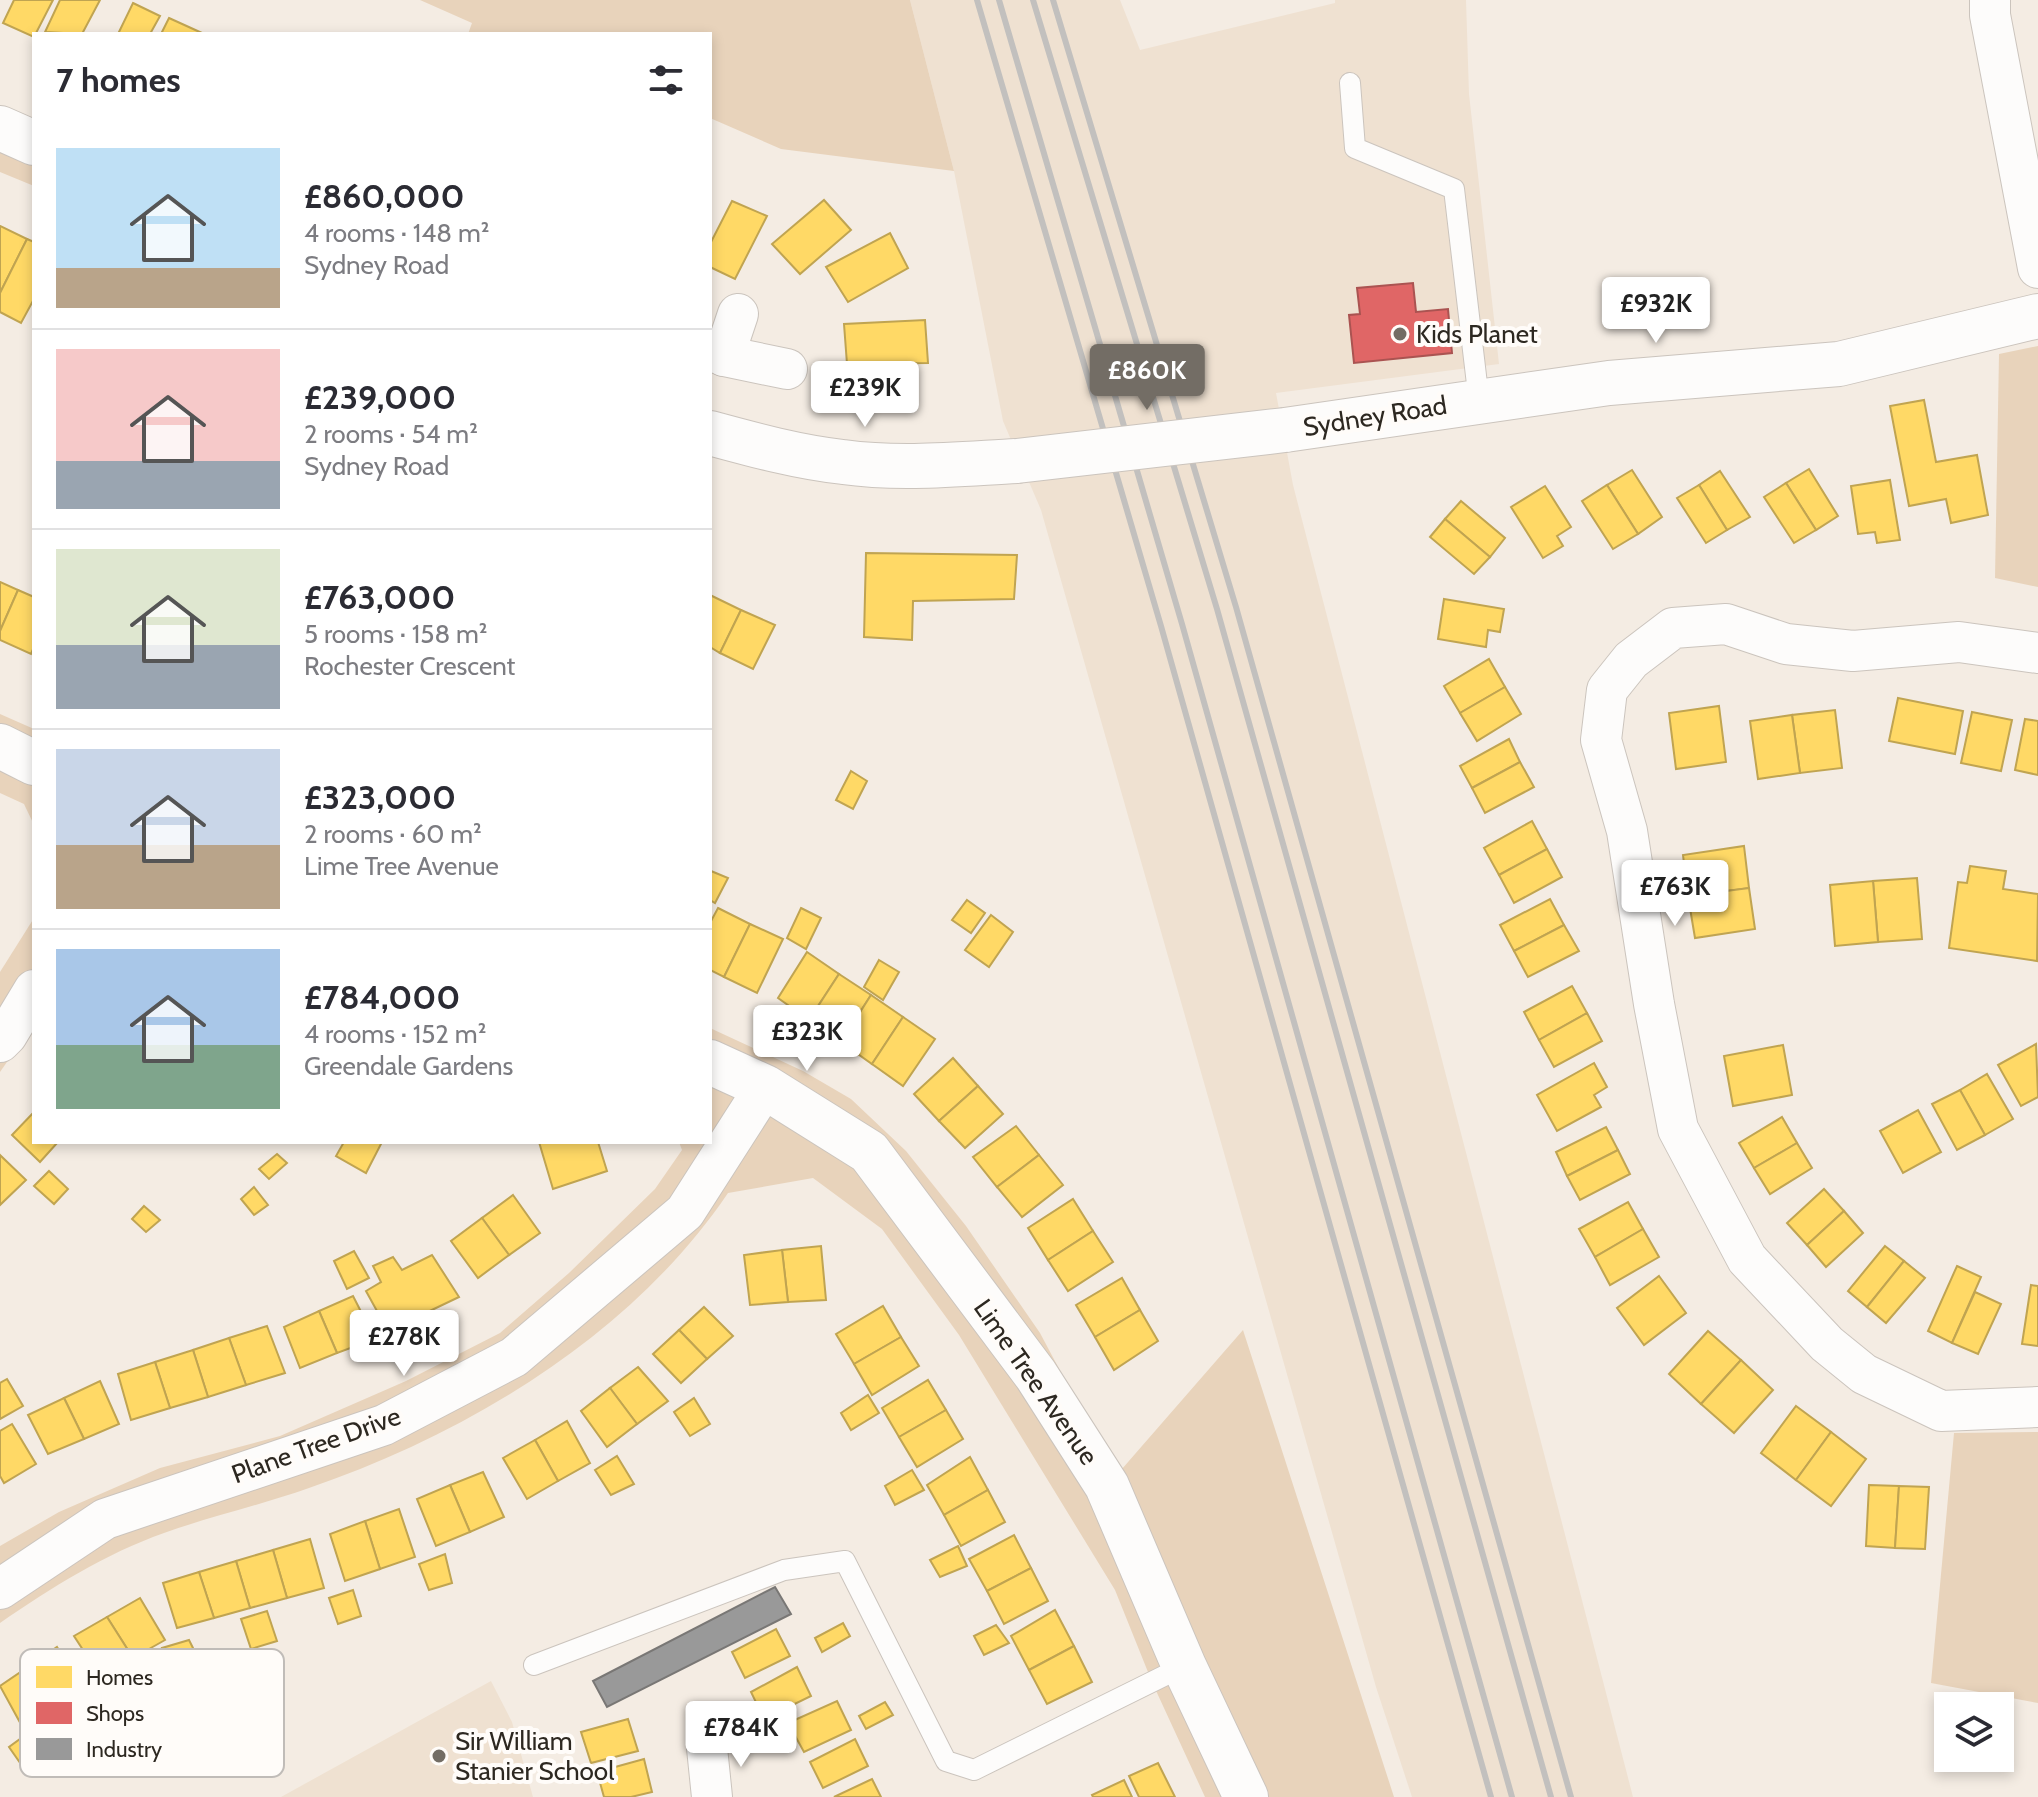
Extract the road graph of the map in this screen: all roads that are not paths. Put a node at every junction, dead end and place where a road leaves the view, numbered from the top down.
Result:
1 (1990, 0) edge
2 (1350, 83) dead end
3 (0, 128) edge
4 (32, 142) edge
5 (2038, 268) edge
6 (738, 314) dead end
7 (2038, 316) edge
8 (717, 352) edge
9 (787, 369) dead end
10 (1479, 401) junction
11 (712, 434) edge
12 (2038, 653) edge
13 (0, 746) edge
14 (32, 762) edge
15 (32, 993) edge
16 (0, 1042) edge
17 (712, 1063) edge
18 (765, 1087) junction
19 (2038, 1407) edge
20 (0, 1589) edge
21 (534, 1665) dead end
22 (1184, 1666) junction
23 (707, 1748) dead end
24 (712, 1797) edge
25 (1246, 1797) edge

1 - 5 street
2 - 10 lane
3 - 4 street
6 - 8 street
7 - 10 street, Sydney Road
8 - 9 street
10 - 11 street, Sydney Road, bridge
12 - 19 street
13 - 14 street
15 - 16 street
17 - 18 street, Lime Tree Avenue
18 - 20 street, Plane Tree Drive
18 - 22 street, Lime Tree Avenue
21 - 22 lane
22 - 25 street, Lime Tree Avenue
23 - 24 street

